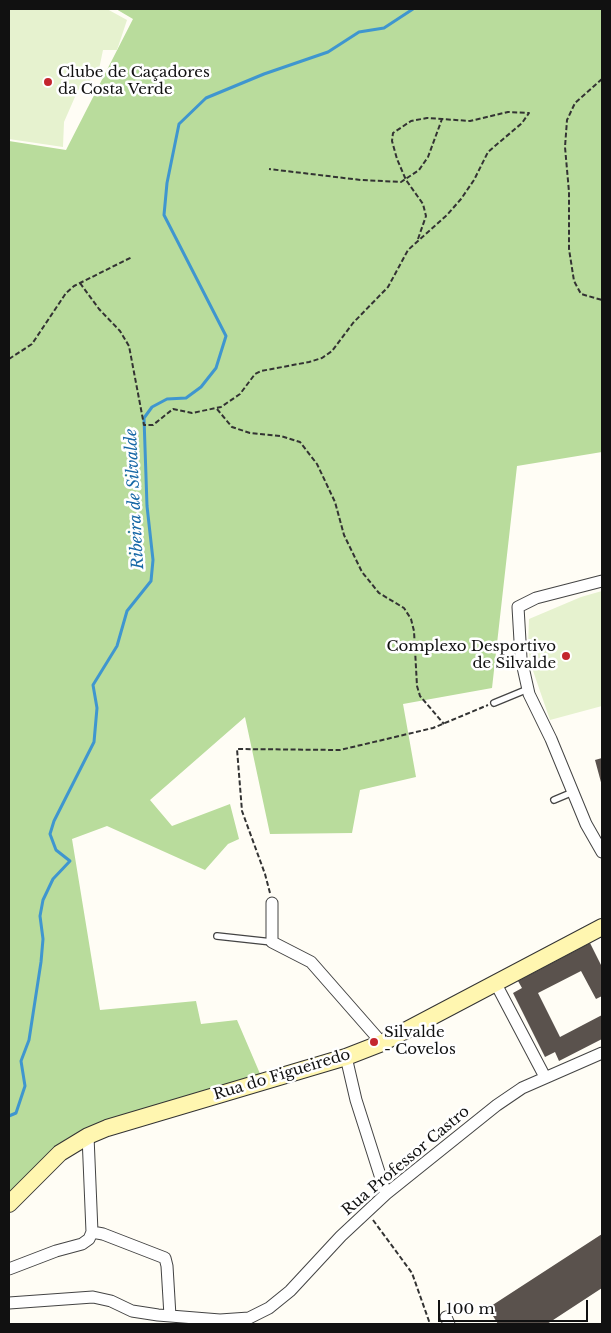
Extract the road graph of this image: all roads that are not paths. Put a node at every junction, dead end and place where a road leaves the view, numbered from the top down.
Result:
1 (602, 581) edge
2 (528, 689) junction
3 (494, 703) road end
4 (573, 792) junction
5 (554, 800) dead end
6 (602, 852) edge
7 (272, 903) road end
8 (602, 927) edge
9 (218, 936) dead end
10 (272, 942) junction
11 (496, 984) junction
12 (382, 1043) junction
13 (602, 1052) edge
14 (346, 1056) junction
15 (545, 1077) junction
16 (88, 1136) junction
17 (386, 1194) junction
18 (9, 1204) edge
19 (92, 1232) junction
20 (9, 1269) edge
21 (9, 1303) edge
22 (162, 1318) edge
23 (248, 1321) edge

1 - 2 street
2 - 3 lane
2 - 4 street
4 - 5 lane
4 - 6 street
7 - 10 street
8 - 11 main road, Rua do Figueiredo
9 - 10 lane
10 - 12 street
11 - 12 main road, Rua do Figueiredo
11 - 15 street
12 - 14 main road, Rua do Figueiredo
13 - 15 street, Rua Professor Castro
14 - 16 main road, Rua do Figueiredo
14 - 17 street
15 - 17 street, Rua Professor Castro
16 - 18 main road, Rua do Figueiredo
16 - 19 street
17 - 23 street, Rua Professor Castro
19 - 20 street
19 - 22 street
21 - 22 street
22 - 23 street

